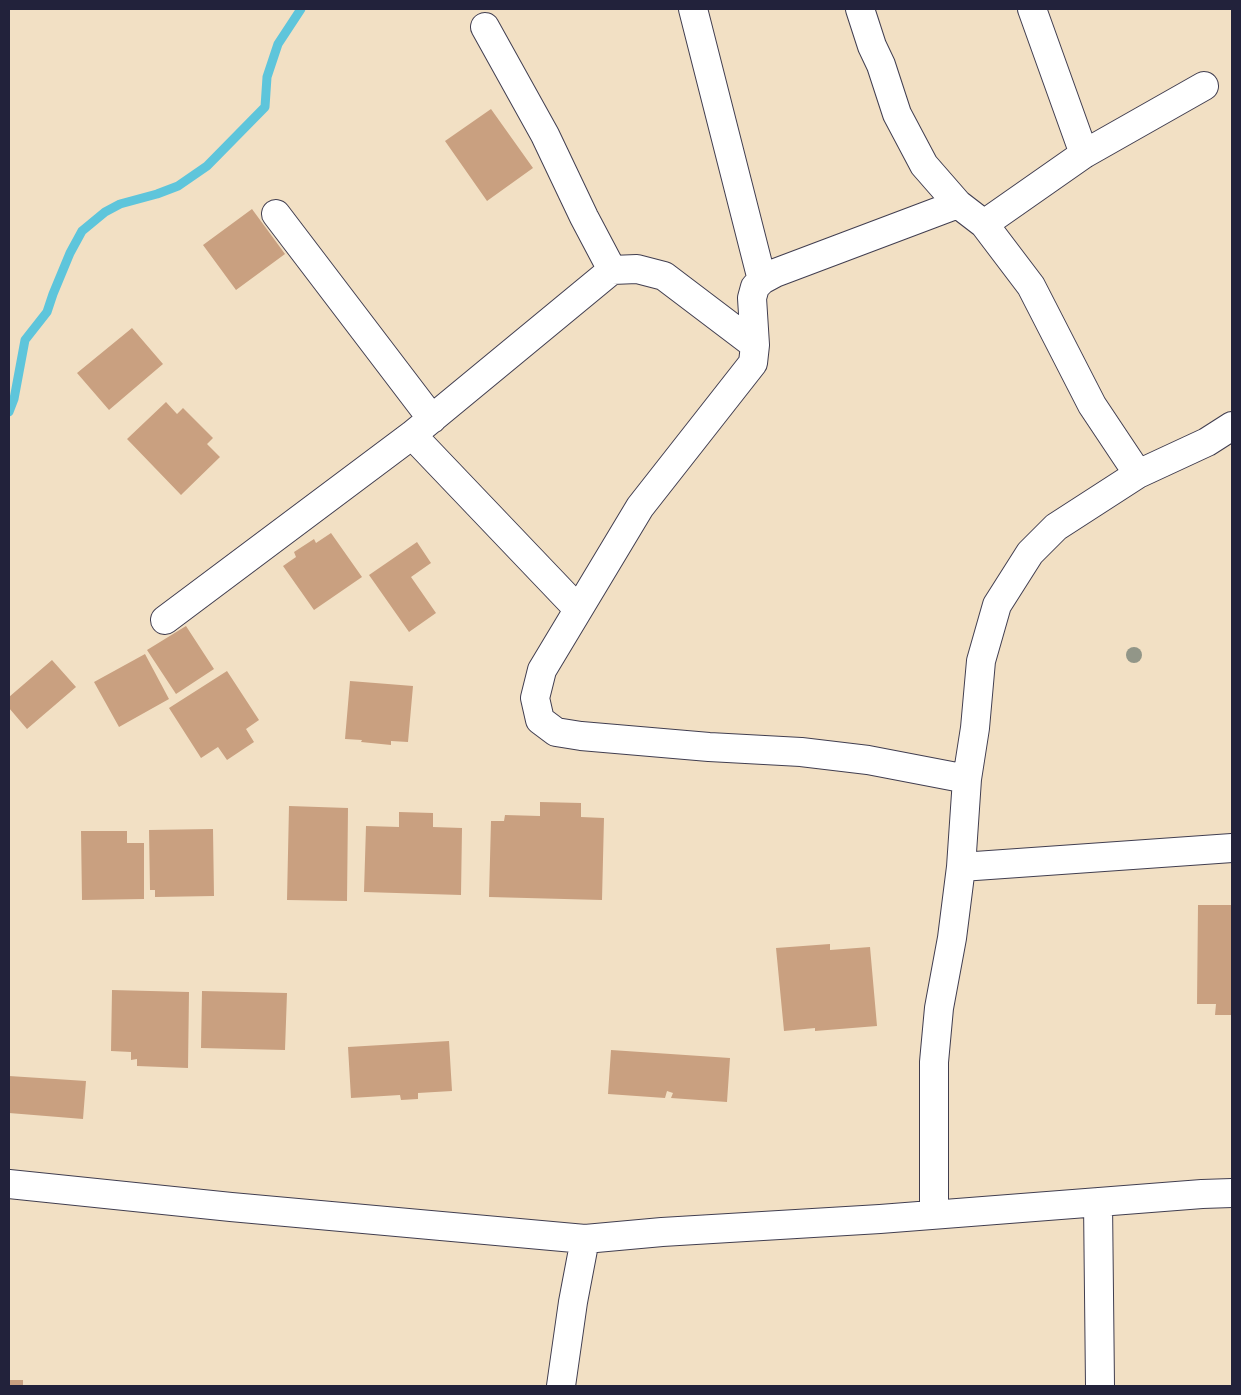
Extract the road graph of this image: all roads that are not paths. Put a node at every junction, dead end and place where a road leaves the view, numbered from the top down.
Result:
1 (693, 9) edge
2 (860, 9) edge
3 (1032, 9) edge
4 (485, 27) dead end
5 (1204, 86) dead end
6 (1084, 154) junction
7 (958, 204) junction
8 (276, 214) dead end
9 (984, 224) junction
10 (612, 270) junction
11 (762, 280) junction
12 (755, 345) junction
13 (1232, 426) edge
14 (422, 427) junction
15 (1138, 474) junction
16 (578, 609) junction
17 (165, 620) dead end
18 (966, 779) junction
19 (1232, 848) edge
20 (961, 867) junction
21 (9, 1184) edge
22 (1232, 1193) edge
23 (1098, 1202) junction
24 (934, 1214) junction
25 (584, 1238) junction
26 (561, 1386) edge
27 (1100, 1386) edge

1 - 11 street
2 - 7 street
3 - 6 street
4 - 10 street
5 - 6 street
6 - 9 street
7 - 9 street
7 - 11 street
8 - 14 street
9 - 15 street
10 - 12 street
10 - 14 street
11 - 12 street
12 - 16 street
13 - 15 street
14 - 16 street
14 - 17 street
15 - 18 street
16 - 18 street
18 - 20 street
19 - 20 street
20 - 24 street
21 - 25 street
22 - 23 street
23 - 24 street
23 - 27 street
24 - 25 street
25 - 26 street

